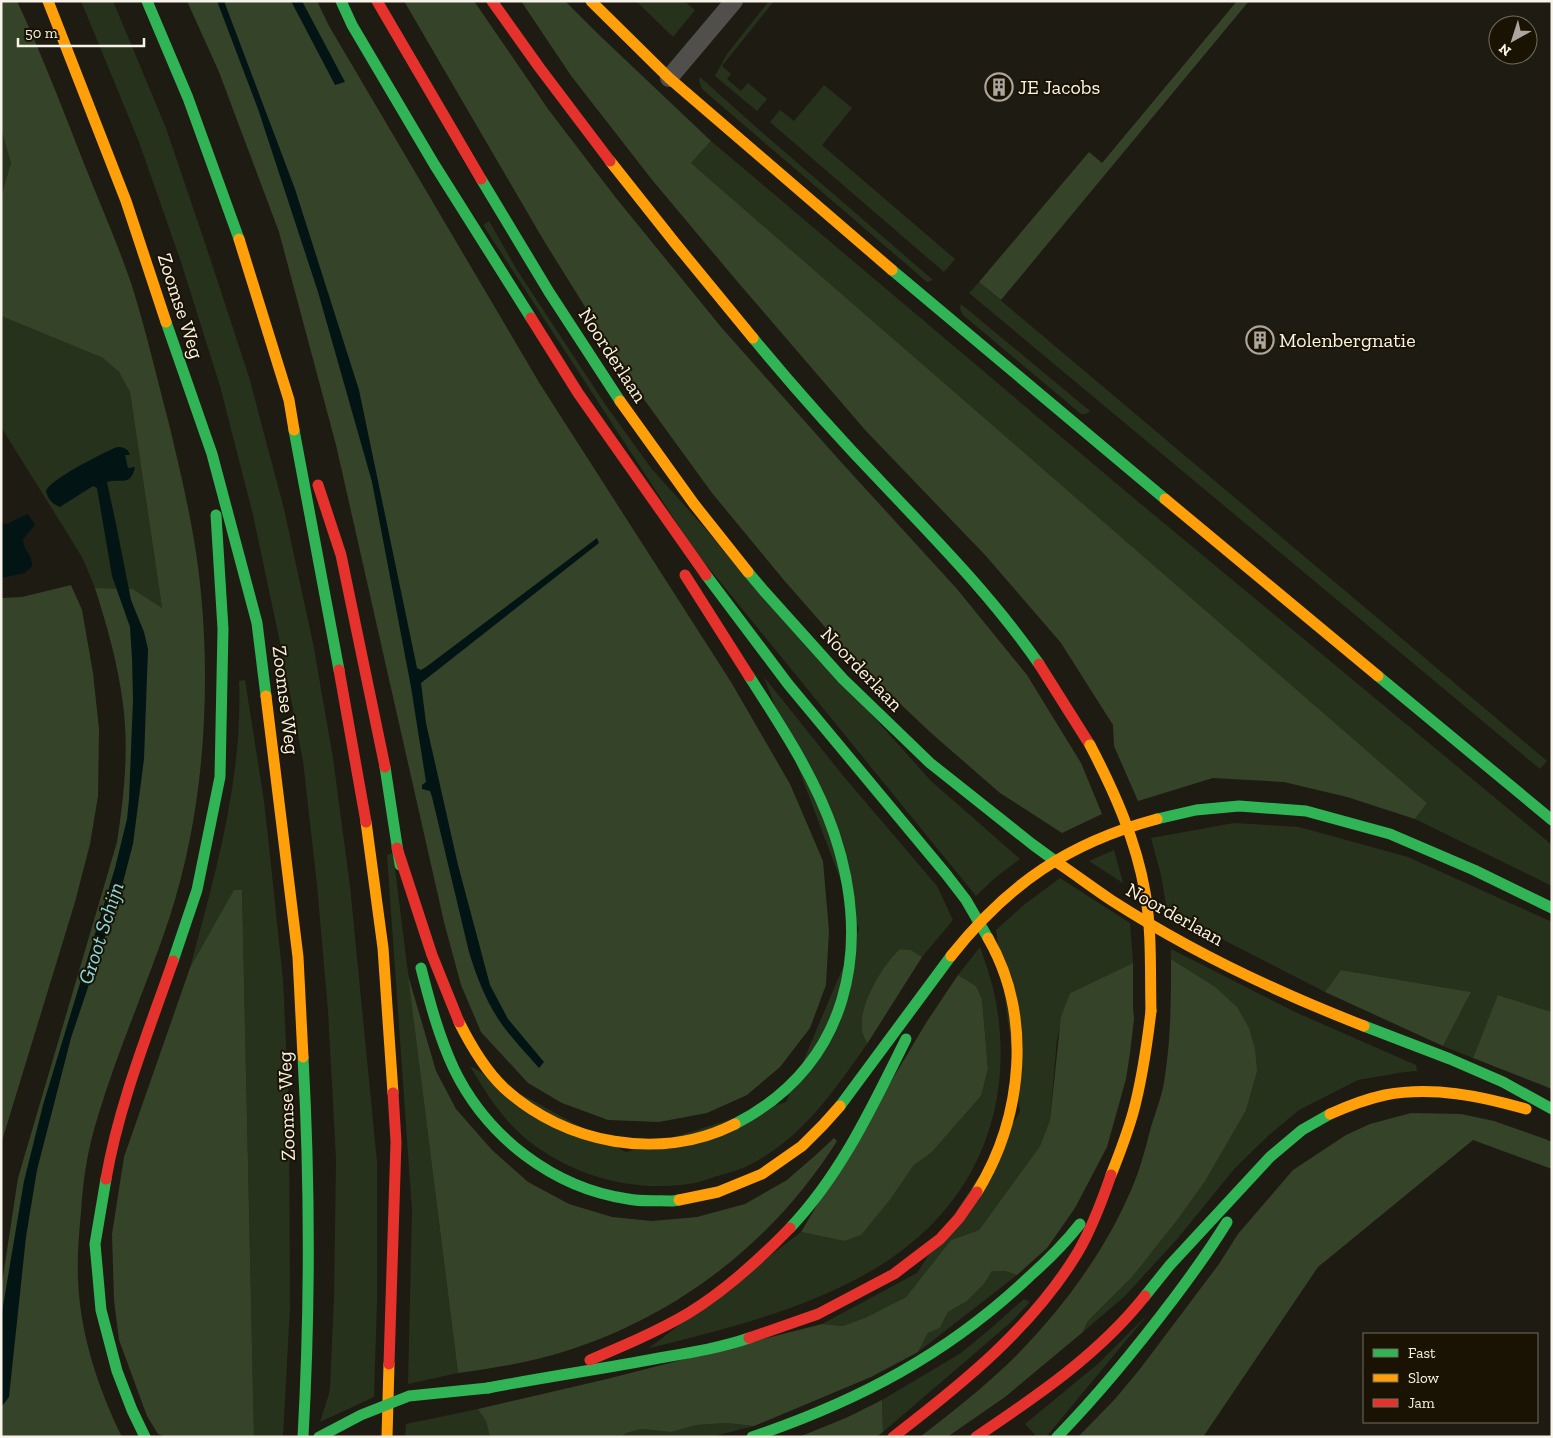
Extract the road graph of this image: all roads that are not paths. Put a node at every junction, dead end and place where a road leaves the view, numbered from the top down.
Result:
1 (48, 1) edge
2 (147, 1) edge
3 (341, 1) edge
4 (377, 1) edge
5 (492, 1) edge
6 (591, 1) edge
7 (734, 1) edge
8 (670, 78) junction
9 (578, 393) junction
10 (289, 400) junction
11 (604, 450) dead end
12 (212, 454) junction
13 (678, 565) dead end
14 (1552, 820) edge
15 (397, 848) junction
16 (1552, 908) edge
17 (411, 930) dead end
18 (418, 956) dead end
19 (950, 956) junction
20 (1552, 1109) edge
21 (1552, 1117) edge
22 (1107, 1186) junction
23 (1243, 1186) junction
24 (555, 1375) junction
25 (145, 1437) edge
26 (303, 1437) edge
27 (320, 1437) edge
28 (387, 1437) edge
29 (752, 1437) edge
30 (893, 1437) edge
31 (976, 1437) edge
32 (1057, 1437) edge

1 - 12 main road, Zoomse Weg
2 - 10 main road
3 - 9 main road
4 - 20 main road, Noorderlaan
5 - 22 main road, bridge
6 - 8 main road
7 - 8 street
8 - 14 main road
9 - 11 main road
9 - 24 main road
10 - 15 main road
10 - 28 main road
12 - 25 main road
12 - 26 main road, Zoomse Weg
13 - 15 main road
15 - 17 main road
16 - 19 main road, bridge
18 - 19 main road
19 - 24 main road
21 - 23 main road
22 - 29 main road
22 - 30 main road
23 - 31 main road
23 - 32 main road
24 - 27 main road, bridge

